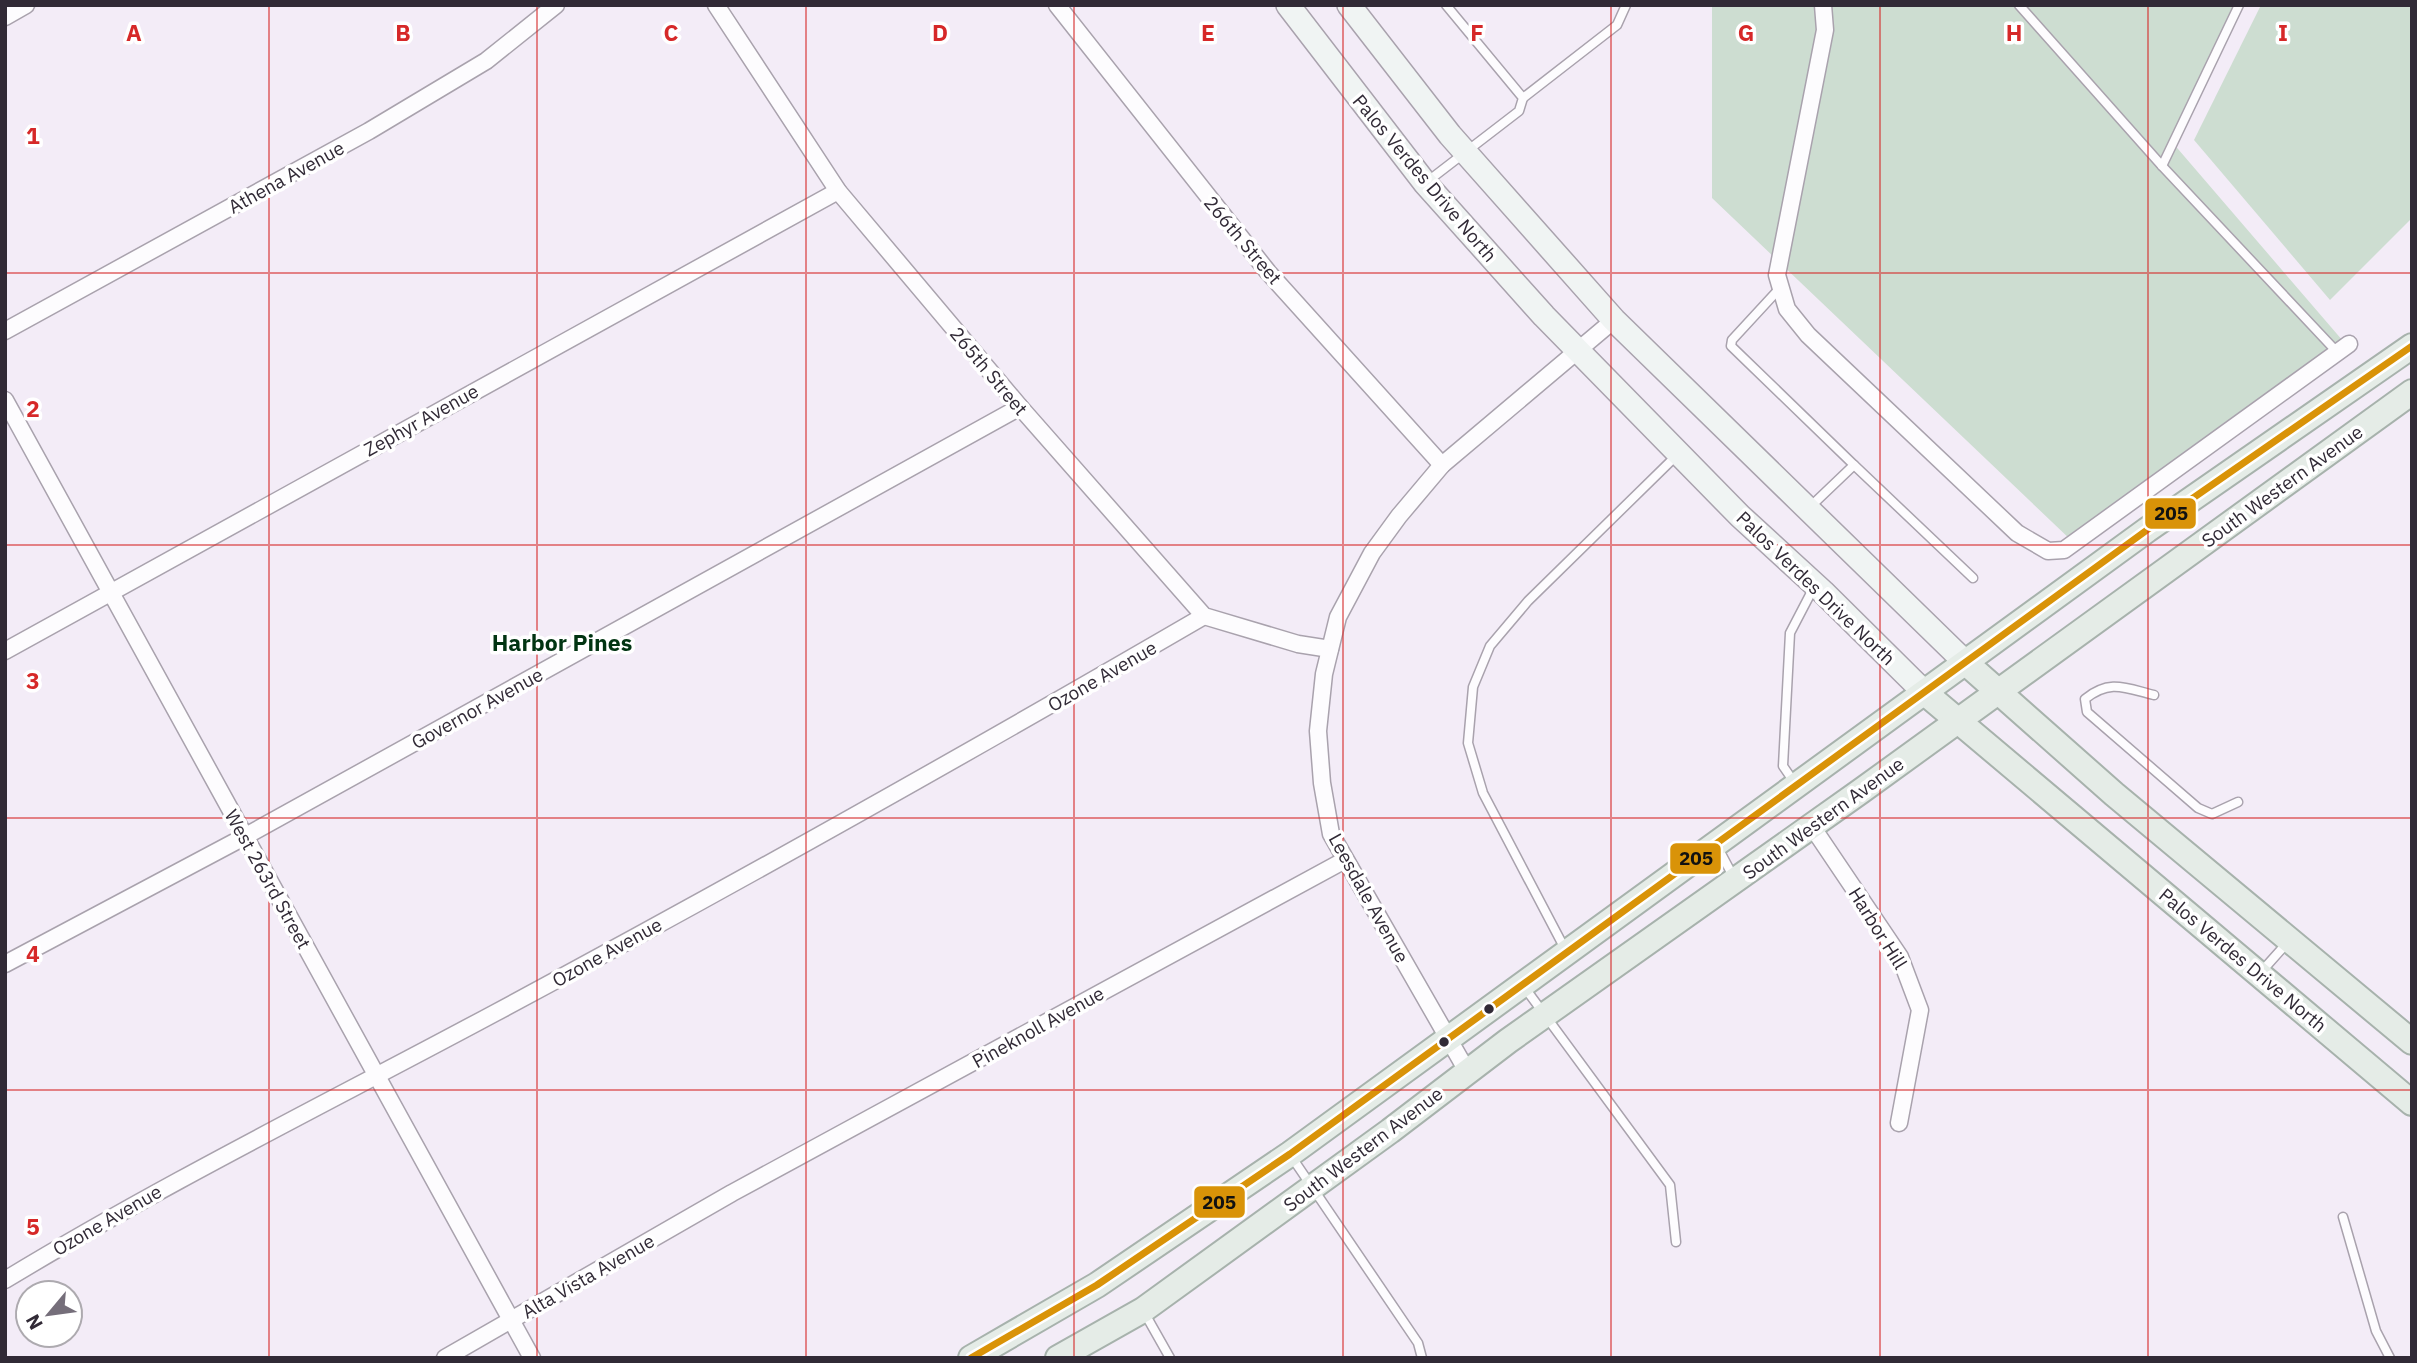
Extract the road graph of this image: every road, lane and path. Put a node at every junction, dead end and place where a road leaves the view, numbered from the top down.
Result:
1 (26, 5) edge
2 (556, 5) edge
3 (716, 5) edge
4 (1057, 5) edge
5 (1288, 5) edge
6 (1446, 5) edge
7 (1626, 5) edge
8 (1823, 5) edge
9 (2019, 5) edge
10 (2239, 5) edge
11 (1357, 8) edge
12 (5, 17) edge
13 (1523, 98) junction
14 (1465, 152) junction
15 (2162, 166) junction
16 (1426, 183) junction
17 (838, 191) junction
18 (1781, 287) junction
19 (1614, 320) junction
20 (5, 331) edge
21 (2412, 346) edge
22 (2343, 348) joint
23 (1576, 350) junction
24 (2412, 392) edge
25 (5, 400) edge
26 (1020, 407) junction
27 (1679, 453) junction
28 (1442, 465) junction
29 (1854, 465) junction
30 (1808, 509) junction
31 (1973, 578) dead end
32 (1816, 585) junction
33 (110, 592) junction
34 (1204, 616) junction
35 (1330, 649) junction
36 (5, 651) edge
37 (1966, 663) junction
38 (1998, 692) junction
39 (1925, 693) junction
40 (2154, 695) dead end
41 (1957, 720) junction
42 (1796, 786) junction
43 (2238, 802) dead end
44 (1811, 825) junction
45 (244, 836) junction
46 (1715, 844) junction
47 (1345, 860) junction
48 (1735, 880) junction
49 (2291, 939) junction
50 (1567, 953) junction
51 (5, 964) edge
52 (2259, 974) junction
53 (1523, 985) junction
54 (1545, 1015) junction
55 (1447, 1039) junction
56 (2412, 1042) edge
57 (1467, 1072) junction
58 (376, 1076) junction
59 (2412, 1103) edge
60 (1899, 1123) dead end
61 (1290, 1154) junction
62 (1311, 1189) junction
63 (732, 1194) joint
64 (2343, 1217) dead end
65 (1676, 1242) dead end
66 (5, 1280) edge
67 (1143, 1310) junction
68 (513, 1320) junction
69 (445, 1358) edge
70 (532, 1358) edge
71 (971, 1358) edge
72 (1058, 1358) edge
73 (1170, 1358) edge
74 (1422, 1358) edge
75 (2390, 1358) edge

1 - 12 street
2 - 20 street, Athena Avenue
3 - 17 street, 265th Street
4 - 28 street, 266th Street
5 - 16 main road, Palos Verdes Drive North
6 - 13 lane
7 - 13 lane
8 - 18 street
9 - 15 lane
10 - 15 lane
11 - 14 main road
13 - 14 lane
14 - 16 lane
14 - 19 main road
15 - 22 lane
16 - 23 main road, Palos Verdes Drive North
17 - 26 street, 265th Street
17 - 33 street, Zephyr Avenue
18 - 22 street
18 - 29 lane
19 - 23 street, Leesdale Avenue
19 - 30 main road
21 - 37 main road, South Western Avenue
23 - 27 main road, Palos Verdes Drive North
23 - 28 street, Leesdale Avenue
24 - 38 main road, South Western Avenue
25 - 33 street, West 263rd Street
26 - 34 street, 265th Street
26 - 45 street, Governor Avenue
27 - 32 main road, Palos Verdes Drive North
27 - 50 lane
28 - 35 street, Leesdale Avenue
29 - 30 lane
29 - 31 lane
30 - 37 main road
32 - 39 main road, Palos Verdes Drive North
32 - 42 lane
33 - 36 street, Zephyr Avenue
33 - 45 street, West 263rd Street
34 - 35 street
34 - 58 street, Ozone Avenue
35 - 47 street, Leesdale Avenue
37 - 38 main road
37 - 39 main road, South Western Avenue
38 - 41 main road, South Western Avenue
38 - 49 main road
39 - 41 main road, Palos Verdes Drive North
39 - 42 main road, South Western Avenue
40 - 43 lane
41 - 44 main road, South Western Avenue
41 - 52 main road, Palos Verdes Drive North
42 - 46 main road, South Western Avenue
44 - 48 main road, South Western Avenue
44 - 60 street, Harbor Hill
45 - 51 street, Governor Avenue
45 - 58 street, West 263rd Street
46 - 48 lane
46 - 50 main road, South Western Avenue
47 - 55 street, Leesdale Avenue
47 - 63 street, Pineknoll Avenue
48 - 54 main road, South Western Avenue
49 - 52 lane
49 - 56 main road
50 - 53 main road, South Western Avenue
52 - 59 main road, Palos Verdes Drive North
53 - 54 lane
53 - 55 main road, South Western Avenue
54 - 57 main road, South Western Avenue
54 - 65 lane
55 - 57 street, Leesdale Avenue
55 - 61 main road, South Western Avenue
57 - 62 main road, South Western Avenue
58 - 66 street, Ozone Avenue
58 - 68 street, West 263rd Street
61 - 62 lane
61 - 71 main road, South Western Avenue
62 - 67 main road, South Western Avenue
62 - 74 lane
63 - 68 street, Alta Vista Avenue
64 - 75 lane
67 - 72 main road, South Western Avenue
67 - 73 lane
68 - 69 street, Alta Vista Avenue
68 - 70 street, West 263rd Street

